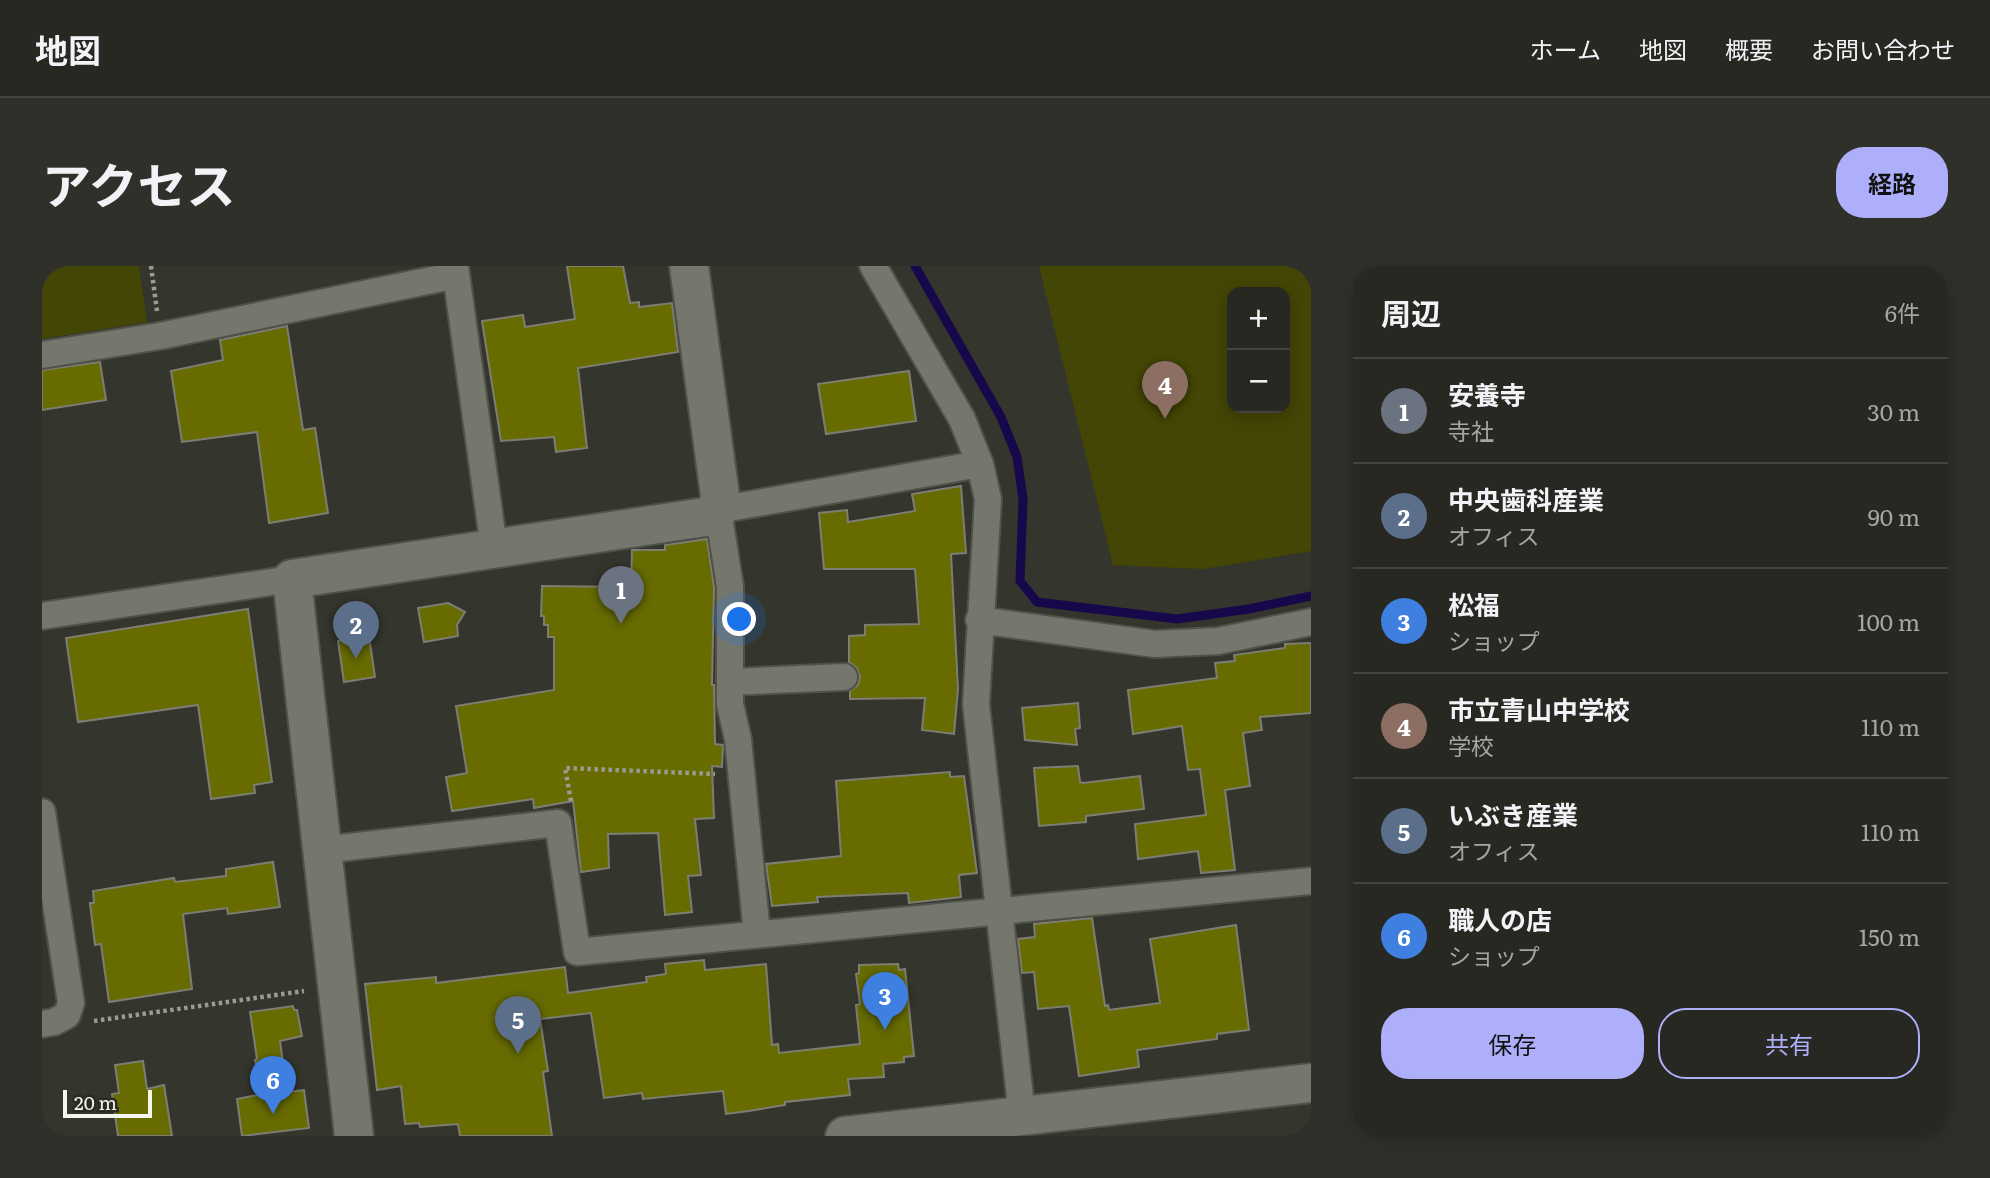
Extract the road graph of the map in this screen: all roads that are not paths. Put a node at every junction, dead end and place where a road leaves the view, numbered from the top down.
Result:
1 (688, 266) edge
2 (873, 266) edge
3 (455, 270) edge
4 (42, 355) edge
5 (980, 464) junction
6 (718, 510) junction
7 (494, 548) junction
8 (292, 579) junction
9 (42, 616) edge
10 (979, 620) junction
11 (1311, 622) edge
12 (844, 677) dead end
13 (730, 682) junction
14 (42, 812) edge
15 (44, 843) edge
16 (322, 850) junction
17 (1311, 881) edge
18 (999, 911) junction
19 (757, 934) junction
20 (42, 1024) edge
21 (1311, 1083) edge
22 (1022, 1115) junction
23 (354, 1136) edge
24 (845, 1136) edge

1 - 6 street
2 - 5 street
3 - 4 street
3 - 7 street
5 - 6 street
5 - 10 street
6 - 7 street
6 - 13 street
7 - 8 street
8 - 9 street
8 - 16 street
10 - 11 street
10 - 18 street
12 - 13 street
13 - 19 street
14 - 15 street
15 - 20 street
16 - 19 street
16 - 23 street
17 - 18 street
18 - 19 street
18 - 22 street
21 - 22 street
22 - 24 street

